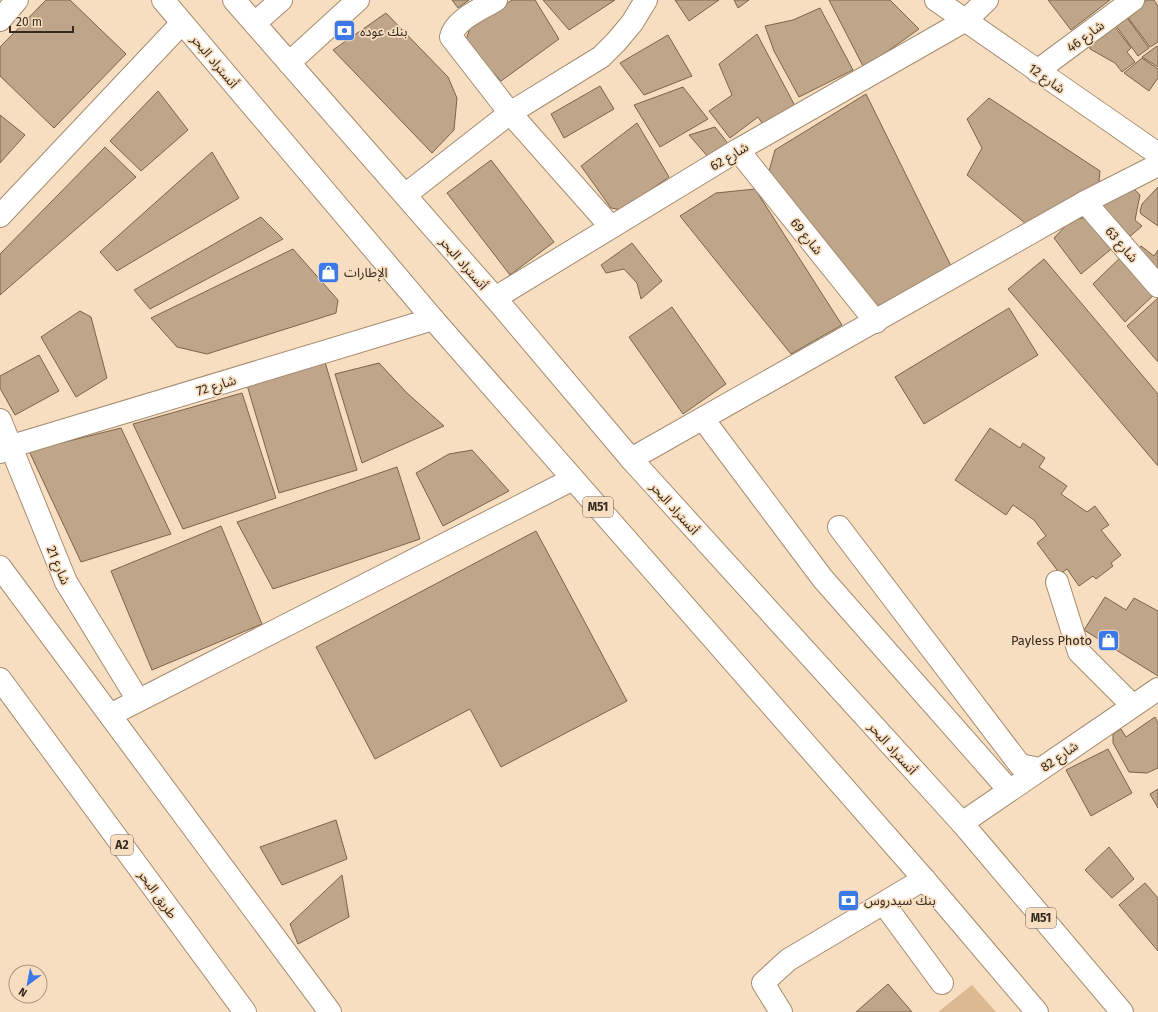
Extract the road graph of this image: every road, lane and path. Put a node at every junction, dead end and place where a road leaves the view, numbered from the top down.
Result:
1 (17, 0) edge
2 (163, 0) edge
3 (234, 0) edge
4 (280, 0) edge
5 (358, 0) edge
6 (496, 0) edge
7 (646, 0) edge
8 (936, 0) edge
9 (987, 0) edge
10 (1133, 0) edge
11 (0, 20) edge
12 (966, 20) junction
13 (182, 22) junction
14 (255, 23) junction
15 (289, 63) junction
16 (1037, 71) junction
17 (510, 113) junction
18 (738, 150) junction
19 (1158, 154) edge
20 (1158, 165) edge
21 (405, 195) junction
22 (1085, 202) junction
23 (0, 216) edge
24 (611, 227) junction
25 (1158, 286) edge
26 (495, 298) junction
27 (432, 320) junction
28 (876, 322) junction
29 (703, 419) junction
30 (0, 420) edge
31 (6, 449) edge
32 (631, 460) junction
33 (573, 479) junction
34 (839, 527) dead end
35 (0, 567) edge
36 (1057, 582) dead end
37 (0, 679) edge
38 (1158, 689) edge
39 (138, 700) junction
40 (1132, 705) junction
41 (110, 715) junction
42 (1039, 769) junction
43 (1009, 790) junction
44 (962, 823) junction
45 (924, 879) junction
46 (884, 904) junction
47 (942, 983) dead end
48 (245, 1012) edge
49 (330, 1012) edge
50 (781, 1012) edge
51 (1037, 1012) edge
52 (1122, 1012) edge

1 - 11 main road
2 - 13 main road, أتستراد البحر / M51
3 - 14 main road, أتستراد البحر / M51
4 - 14 main road
5 - 15 main road
6 - 17 main road
7 - 17 main road
8 - 12 main road, شارع 12
9 - 12 main road
10 - 16 main road, شارع 46
12 - 16 main road, شارع 12
12 - 18 main road, شارع 62
13 - 23 main road
13 - 27 main road, أتستراد البحر / M51
14 - 15 main road, أتستراد البحر / M51
15 - 21 main road, أتستراد البحر / M51
16 - 19 main road, شارع 12
17 - 21 main road
17 - 24 main road
18 - 24 main road, شارع 62
18 - 28 main road, شارع 69
20 - 22 main road
21 - 26 main road, أتستراد البحر / M51
22 - 25 main road, شارع 63
22 - 28 main road
24 - 26 main road, شارع 62
26 - 32 main road, أتستراد البحر / M51
27 - 31 main road, شارع 72
27 - 33 main road, أتستراد البحر / M51
28 - 29 main road
29 - 32 main road
29 - 43 main road
30 - 31 main road, شارع 21
31 - 39 main road, شارع 21
32 - 44 main road, أتستراد البحر / M51
33 - 39 main road
33 - 45 main road, أتستراد البحر / M51
34 - 42 main road
35 - 41 main road
36 - 40 main road
37 - 48 main road, طريق البحر / A2
38 - 40 main road, شارع 82
39 - 41 main road
40 - 42 main road, شارع 82
41 - 49 main road
42 - 43 main road, شارع 82
43 - 44 main road, شارع 82
44 - 52 main road, أتستراد البحر / M51
45 - 46 main road
45 - 51 main road, أتستراد البحر / M51
46 - 47 main road
46 - 50 main road

